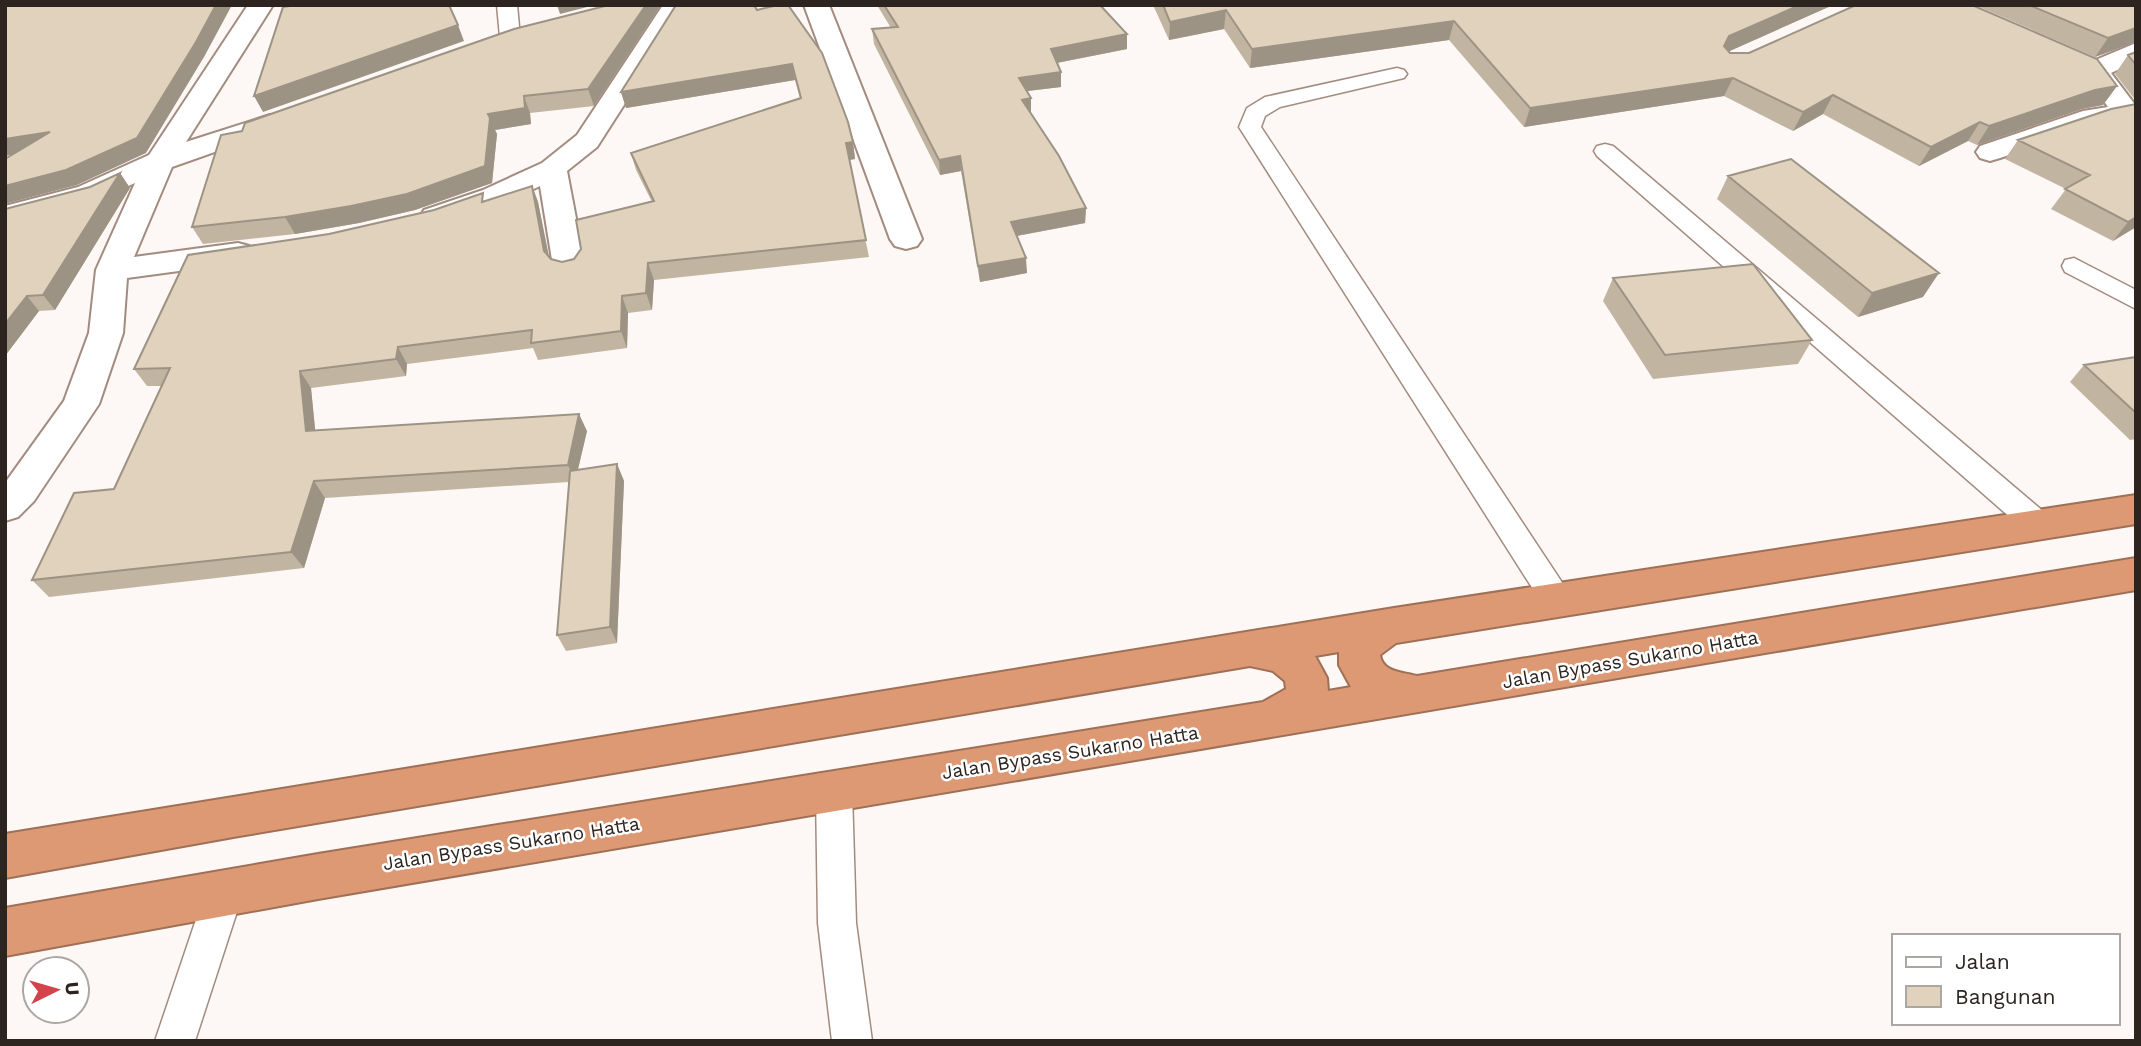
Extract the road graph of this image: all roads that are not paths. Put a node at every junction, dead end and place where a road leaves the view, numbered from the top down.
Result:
1 (261, 5) edge
2 (507, 5) edge
3 (676, 5) edge
4 (816, 5) edge
5 (510, 38) edge
6 (2136, 51) edge
7 (1397, 74) dead end
8 (288, 117) edge
9 (1605, 151) dead end
10 (1990, 152) edge
11 (160, 161) junction
12 (552, 169) junction
13 (5, 216) edge
14 (406, 226) edge
15 (906, 239) dead end
16 (260, 251) edge
17 (2074, 266) dead end
18 (569, 267) edge
19 (113, 270) junction
20 (2136, 301) edge
21 (5, 507) edge
22 (2136, 509) edge
23 (2039, 525) junction
24 (2136, 574) edge
25 (1556, 599) junction
26 (1394, 625) junction
27 (1241, 650) junction
28 (1425, 694) junction
29 (1263, 720) junction
30 (834, 792) junction
31 (5, 856) edge
32 (225, 890) junction
33 (5, 932) edge
34 (176, 1041) edge
35 (852, 1041) edge

1 - 11 street
2 - 5 lane
3 - 12 street
4 - 15 street
6 - 10 street
7 - 25 lane
8 - 11 street
9 - 23 lane
11 - 13 street
11 - 19 street
12 - 14 street
12 - 18 street
16 - 19 street
17 - 20 lane
19 - 21 street
22 - 23 highway
23 - 25 highway
24 - 28 highway, Jalan Bypass Sukarno Hatta
25 - 26 highway
26 - 27 highway
26 - 28 highway
27 - 29 highway
27 - 31 highway
28 - 29 highway, Jalan Bypass Sukarno Hatta
29 - 30 highway, Jalan Bypass Sukarno Hatta
30 - 32 highway, Jalan Bypass Sukarno Hatta
30 - 35 lane
32 - 33 highway, Jalan Bypass Sukarno Hatta
32 - 34 lane

